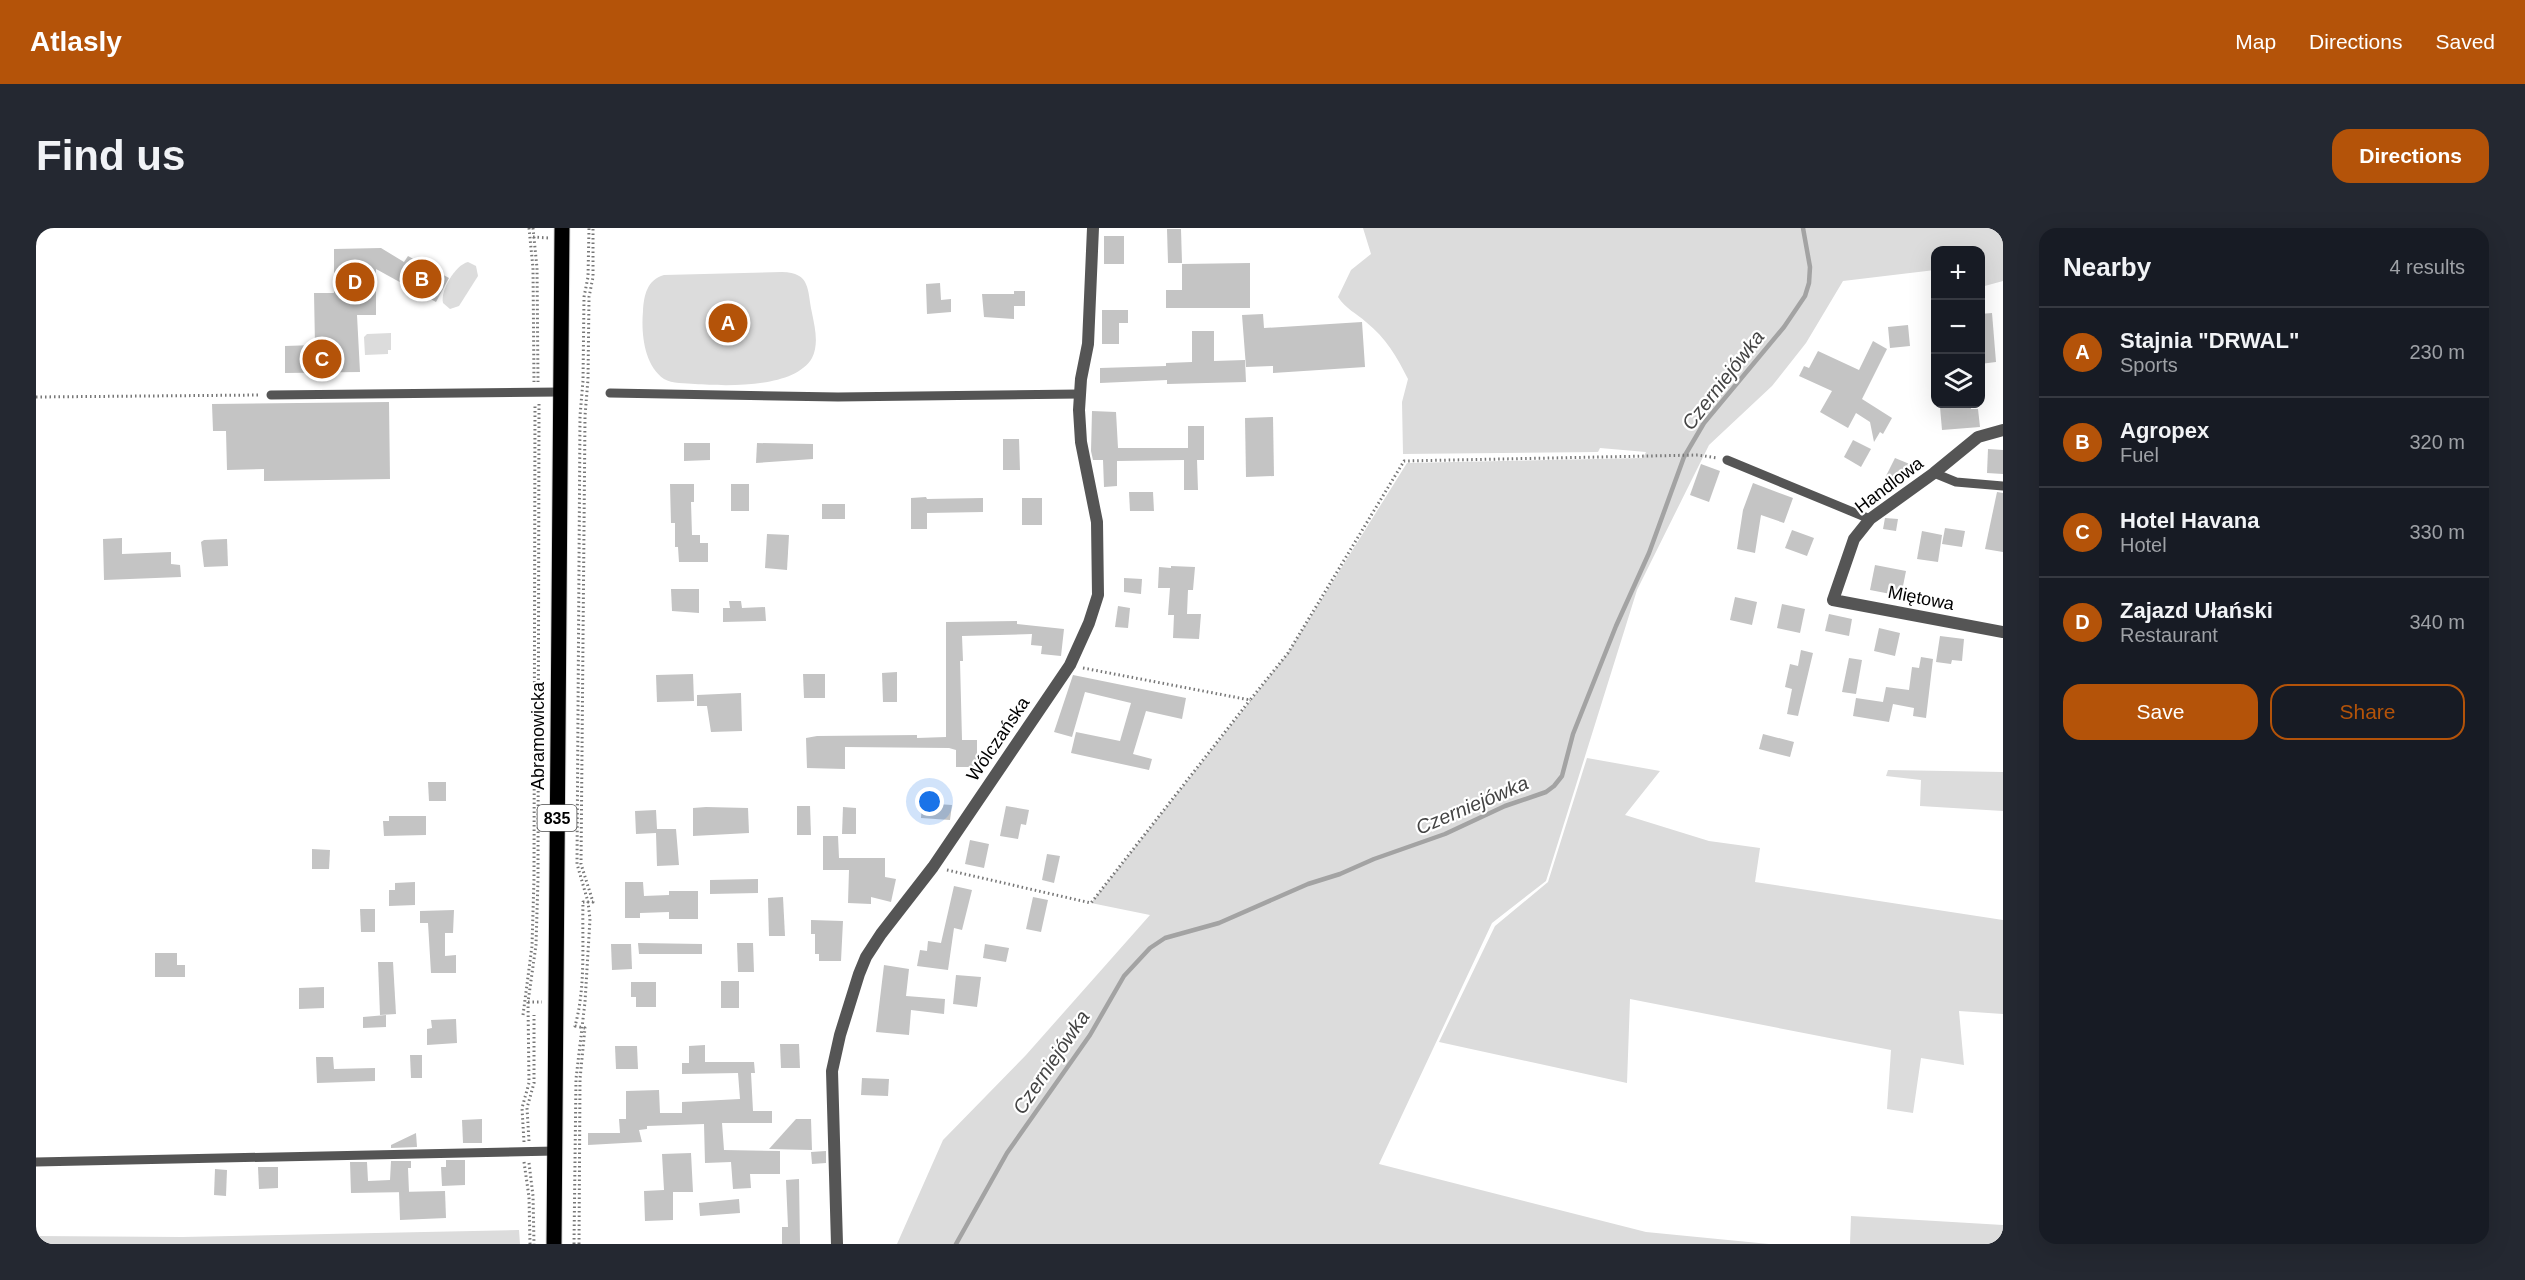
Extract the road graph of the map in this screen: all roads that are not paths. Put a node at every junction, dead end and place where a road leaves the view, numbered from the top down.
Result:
1 (562, 228) edge
2 (1093, 228) edge
3 (560, 392) junction
4 (610, 393) dead end
5 (1080, 393) junction
6 (271, 394) road end
7 (2003, 430) edge
8 (1727, 460) road end
9 (1934, 473) junction
10 (2003, 486) edge
11 (1870, 519) junction
12 (1833, 600) joint
13 (2003, 632) edge
14 (555, 1151) junction
15 (36, 1162) edge
16 (554, 1244) edge
17 (837, 1244) edge

1 - 3 main road, Abramowicka / 835
2 - 5 street, Wólczańska
3 - 6 lane
3 - 14 main road, Abramowicka / 835
4 - 5 lane
5 - 17 street, Wólczańska
7 - 9 street, Handlowa
8 - 11 lane
9 - 10 lane
9 - 11 street, Handlowa
11 - 12 street, Handlowa
12 - 13 street, Miętowa
14 - 15 lane
14 - 16 main road, Abramowicka / 835

